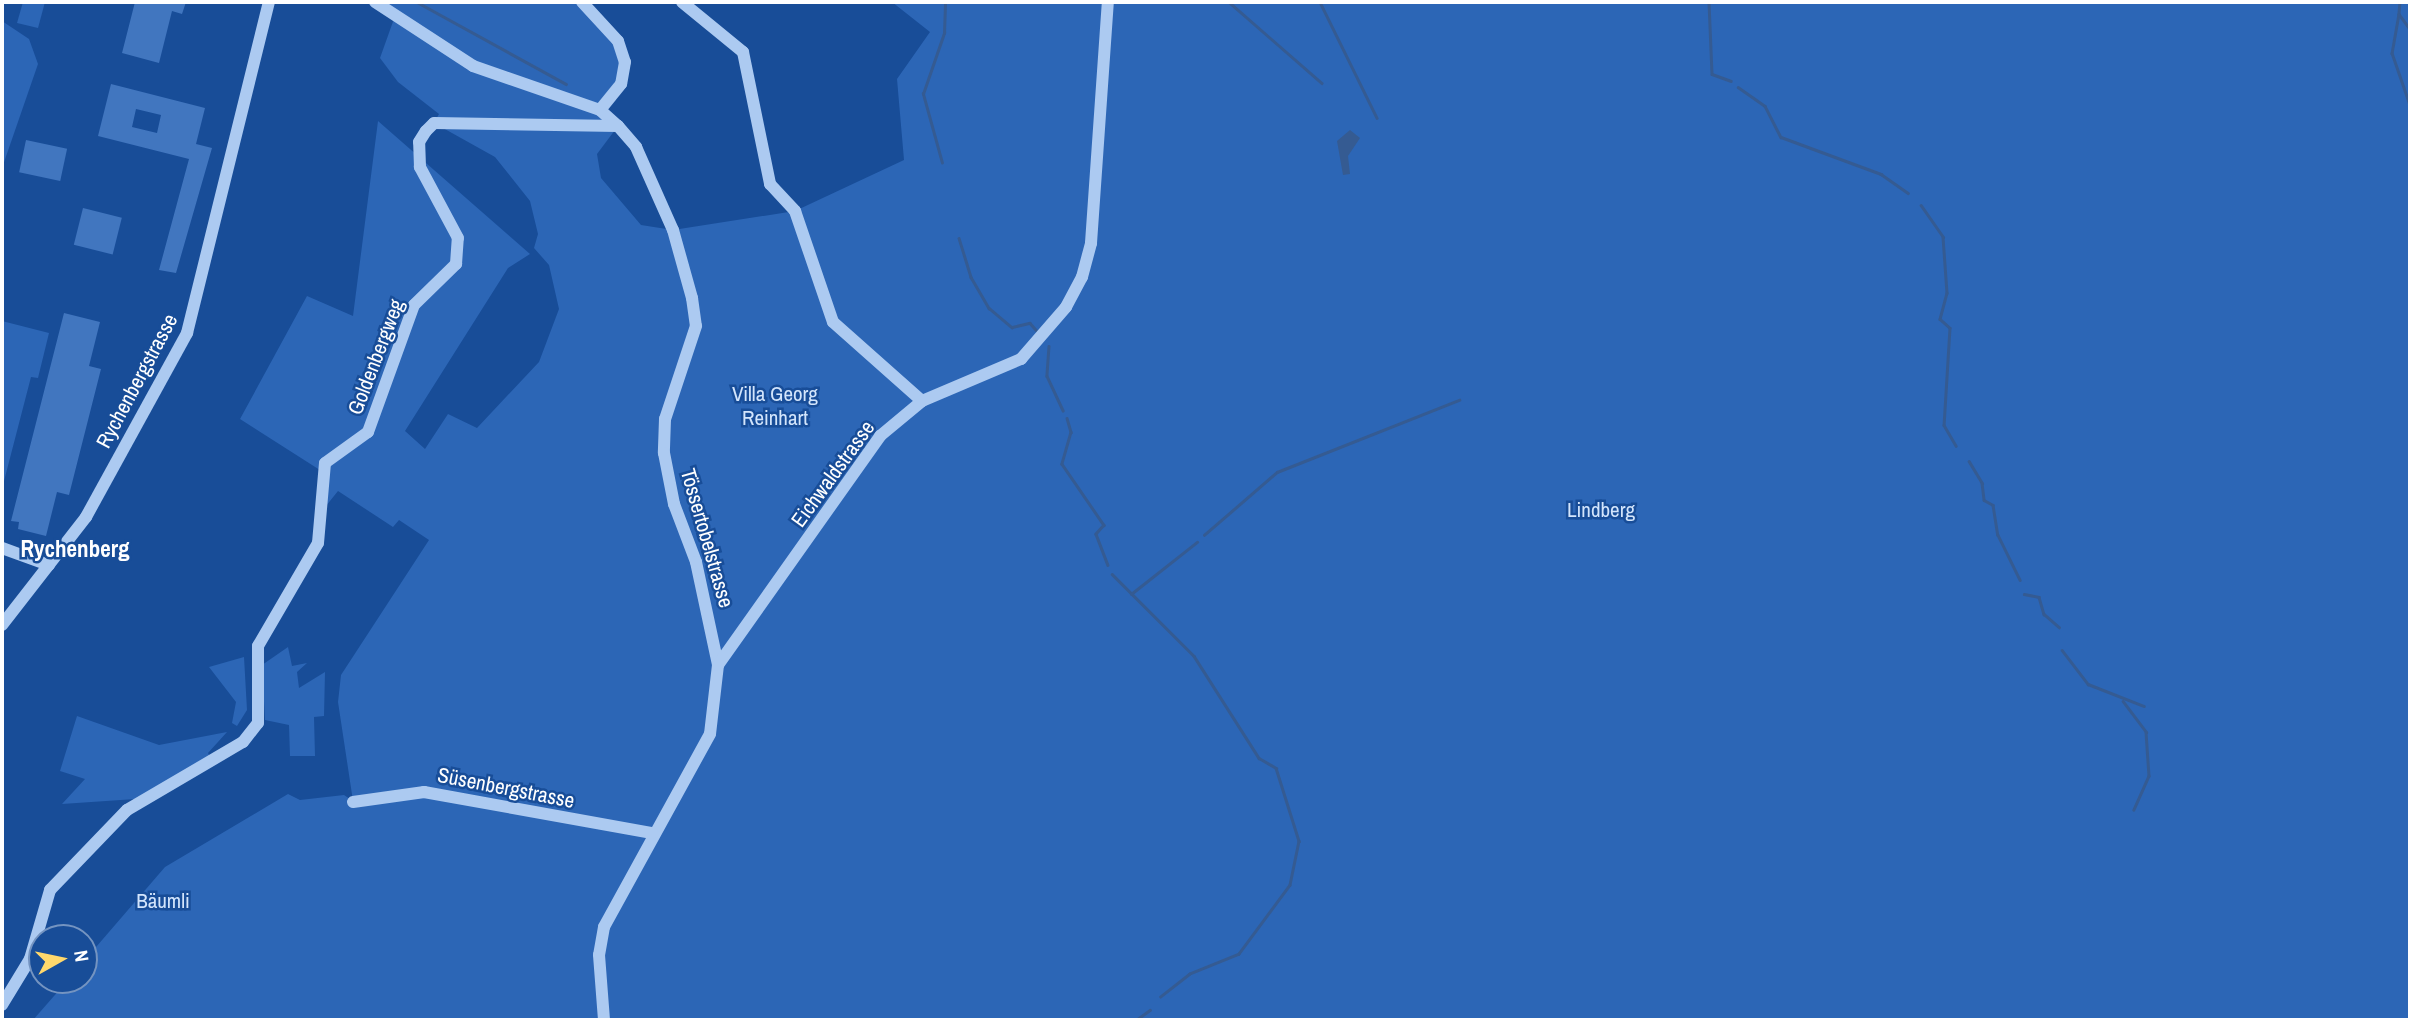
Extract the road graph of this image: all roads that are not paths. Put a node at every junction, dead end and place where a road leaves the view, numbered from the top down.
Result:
1 (269, 2) edge
2 (375, 2) edge
3 (582, 2) edge
4 (682, 2) edge
5 (1108, 2) edge
6 (600, 110) junction
7 (618, 126) junction
8 (922, 401) junction
9 (2, 548) edge
10 (49, 565) junction
11 (2, 625) edge
12 (718, 665) junction
13 (353, 802) dead end
14 (652, 833) junction
15 (2, 1005) edge
16 (604, 1020) edge

1 - 10 street, Rychenbergstrasse
2 - 6 street, Tössertobelstrasse
3 - 6 street
4 - 8 street
5 - 8 street, Eichwaldstrasse
6 - 7 street, Tössertobelstrasse
7 - 12 street, Tössertobelstrasse
7 - 15 street, Goldenbergweg
8 - 12 street, Eichwaldstrasse
9 - 10 street
10 - 11 street, Rychenbergstrasse
12 - 14 street, Tössertobelstrasse
13 - 14 street, Süsenbergstrasse
14 - 16 street, Tössertobelstrasse

